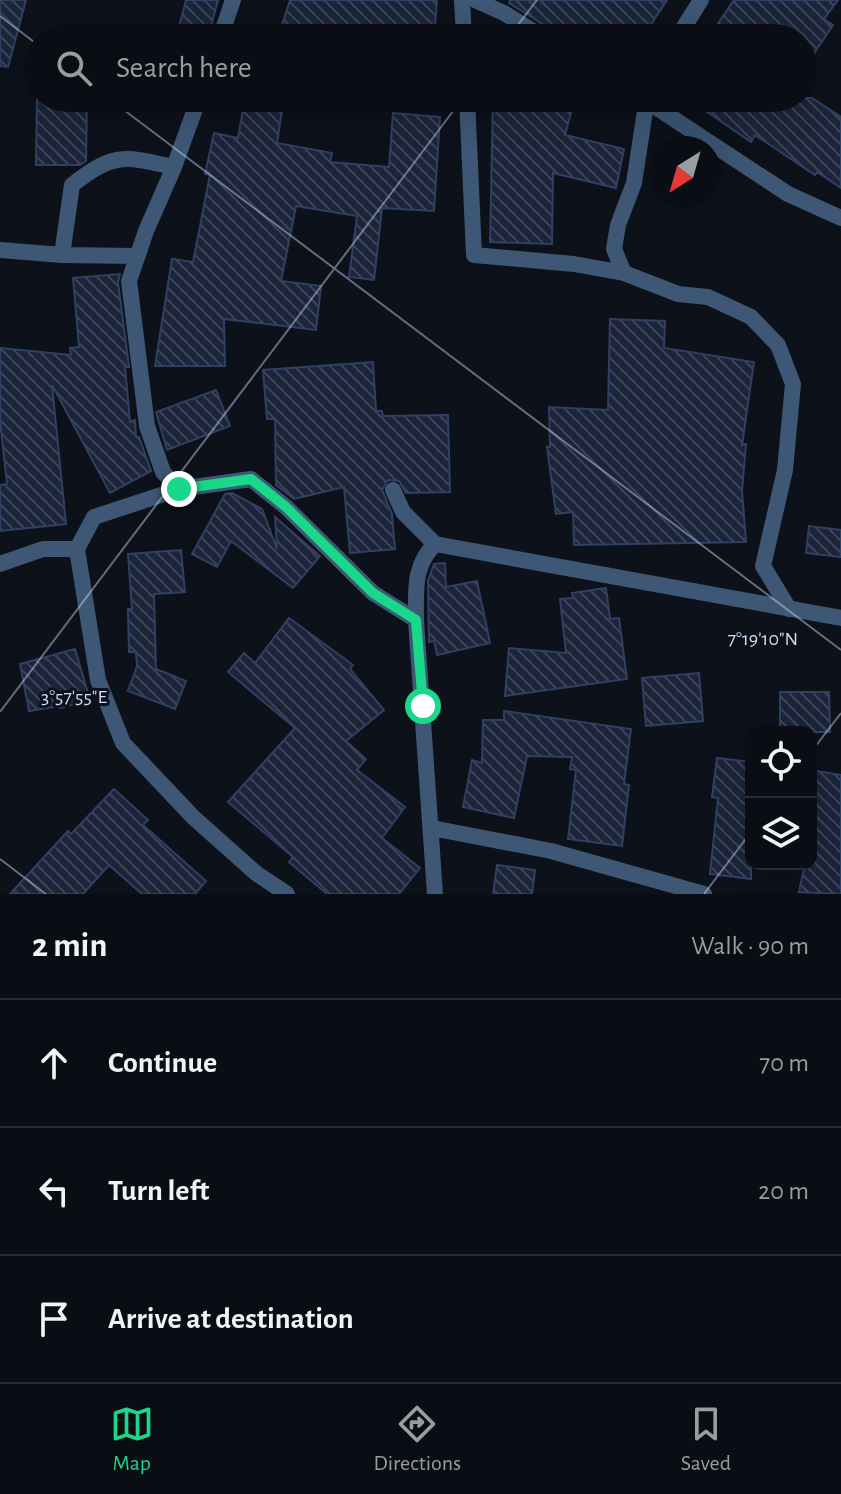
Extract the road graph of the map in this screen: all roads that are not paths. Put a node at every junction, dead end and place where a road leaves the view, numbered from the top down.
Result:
1 (233, 0) edge
2 (462, 0) edge
3 (475, 0) edge
4 (701, 0) edge
5 (225, 24) edge
6 (463, 24) edge
7 (522, 24) edge
8 (686, 24) edge
9 (194, 112) edge
10 (468, 112) edge
11 (643, 112) edge
12 (665, 112) edge
13 (174, 167) junction
14 (841, 218) edge
15 (0, 250) edge
16 (62, 255) junction
17 (137, 256) junction
18 (624, 273) junction
19 (179, 489) junction
20 (393, 490) dead end
21 (435, 544) junction
22 (77, 549) junction
23 (0, 564) edge
24 (789, 609) junction
25 (841, 618) edge
26 (416, 620) junction
27 (432, 828) junction
28 (287, 894) edge
29 (435, 894) edge
30 (704, 894) edge

1 - 5 street
2 - 6 street
3 - 7 street
4 - 8 street
9 - 13 street
10 - 18 street
11 - 18 street
12 - 14 street
13 - 16 street
13 - 17 street
15 - 16 street
16 - 17 street
17 - 19 street
18 - 24 street
19 - 22 street
19 - 26 street
20 - 21 street
21 - 24 street
21 - 26 street
22 - 23 street
22 - 28 street
24 - 25 street
26 - 27 street
27 - 29 street
27 - 30 street

